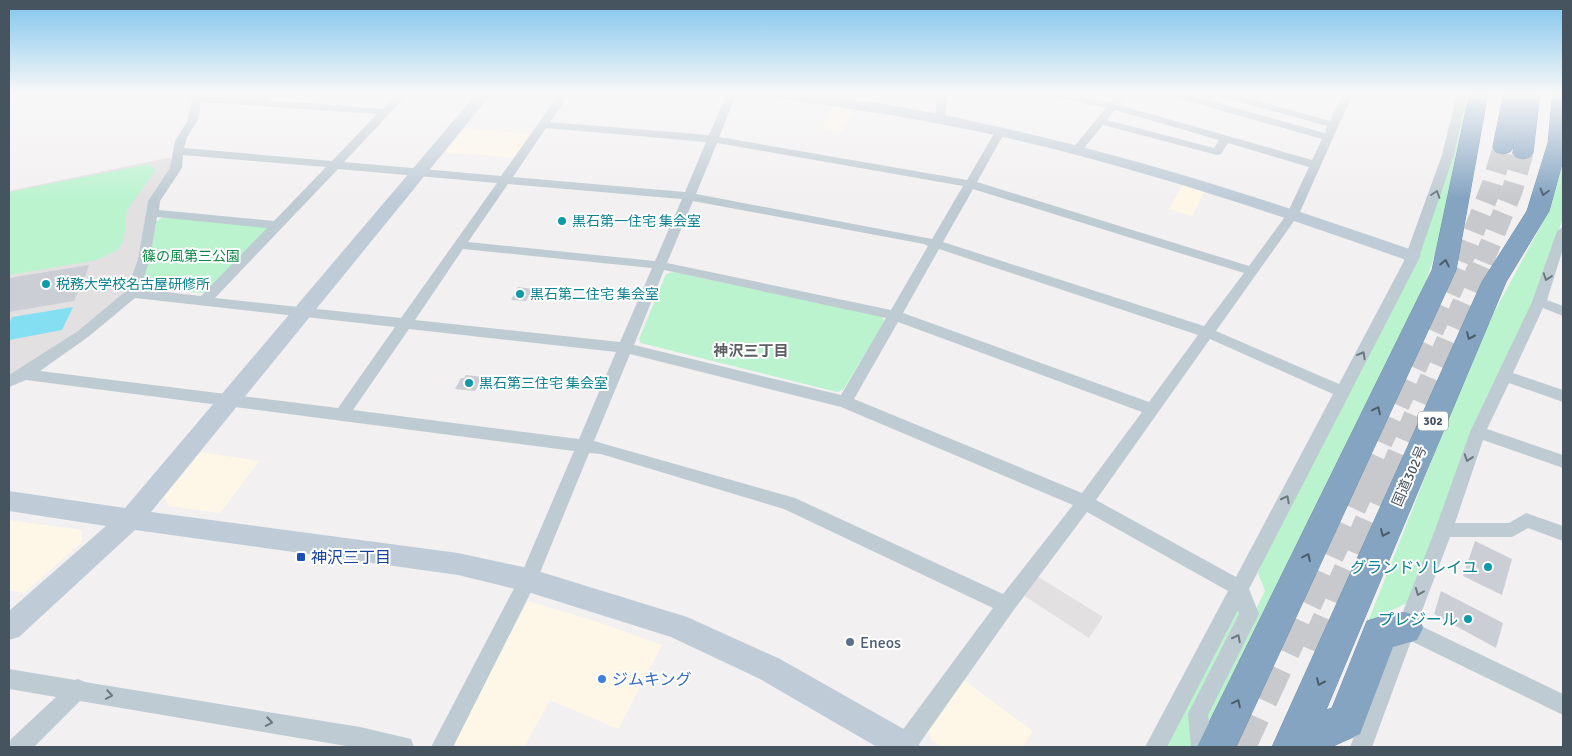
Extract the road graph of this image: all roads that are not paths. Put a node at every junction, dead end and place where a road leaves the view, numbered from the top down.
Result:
1 (188, 128) edge
2 (370, 128) edge
3 (456, 128) edge
4 (541, 128) edge
5 (583, 128) edge
6 (717, 128) edge
7 (983, 128) edge
8 (1094, 128) edge
9 (1127, 128) edge
10 (1188, 128) edge
11 (1297, 128) edge
12 (1332, 128) edge
13 (1454, 128) edge
14 (1472, 128) edge
15 (1495, 128) edge
16 (1500, 128) edge
17 (1531, 128) edge
18 (1542, 128) edge
19 (1559, 128) edge
20 (1000, 132) junction
21 (1328, 137) junction
22 (712, 139) junction
23 (1225, 139) junction
24 (1077, 150) junction
25 (178, 151) junction
26 (334, 165) junction
27 (1315, 165) junction
28 (419, 172) junction
29 (505, 180) junction
30 (970, 184) junction
31 (688, 196) junction
32 (151, 213) junction
33 (1293, 214) junction
34 (278, 225) junction
35 (1563, 231) edge
36 (936, 243) junction
37 (459, 245) junction
38 (1412, 256) junction
39 (659, 265) junction
40 (1252, 271) junction
41 (132, 292) junction
42 (204, 301) junction
43 (1538, 302) junction
44 (1563, 311) edge
45 (304, 312) junction
46 (894, 315) junction
47 (405, 323) junction
48 (1206, 332) junction
49 (625, 348) junction
50 (24, 374) junction
51 (1505, 376) junction
52 (9, 382) edge
53 (1342, 392) junction
54 (1563, 396) edge
55 (229, 400) junction
56 (844, 402) junction
57 (1151, 409) junction
58 (342, 414) junction
59 (1478, 432) junction
60 (584, 445) junction
61 (1563, 462) edge
62 (9, 501) edge
63 (1085, 502) junction
64 (130, 519) junction
65 (1444, 530) junction
66 (1563, 534) edge
67 (528, 580) junction
68 (1239, 588) junction
69 (1006, 605) junction
70 (9, 628) edge
71 (1405, 628) junction
72 (9, 678) edge
73 (78, 689) junction
74 (1563, 705) edge
75 (1292, 745) edge
76 (19, 747) edge
77 (403, 747) edge
78 (442, 747) edge
79 (904, 747) edge
80 (1156, 747) edge
81 (1202, 747) edge
82 (1216, 747) edge
83 (1361, 747) edge

1 - 25 street
2 - 26 street
3 - 28 street
4 - 29 street
5 - 22 street
6 - 22 street
7 - 20 street
8 - 24 street
9 - 23 street
10 - 23 street
11 - 21 street
12 - 21 street
38 -> 13 street
82 -> 14 highway
15 - 16 highway
17 - 18 highway
19 -> 75 highway, 国道302号 / 302
20 - 24 street
20 - 30 street
21 - 27 street
22 - 30 street
22 - 31 street
23 - 27 street
24 - 33 street
25 - 26 street
25 - 32 street
26 - 28 street
26 - 34 street
27 - 33 street
28 - 29 street
28 - 45 street
29 - 31 street
29 - 37 street
30 - 36 street
30 - 40 street
31 - 36 street
31 - 39 street
32 - 34 street
32 - 41 street
33 - 38 street
33 - 40 street
34 - 42 street
35 -> 43 street
36 - 46 street
36 - 48 street
37 - 39 street
37 - 47 street
53 -> 38 street
39 - 46 street
39 - 49 street
40 - 48 street
41 - 42 street
41 - 50 street
42 - 45 street
43 - 44 street
43 - 51 street
45 - 47 street
45 - 55 street
46 - 56 street
46 - 57 street
47 - 49 street
47 - 58 street
48 - 53 street
48 - 57 street
49 - 56 street
49 - 60 street
50 - 52 street
50 - 55 street
51 - 54 street
51 - 59 street
68 -> 53 street
55 - 58 street
55 - 64 street
56 - 63 street
57 - 63 street
58 - 60 street
59 - 61 street
59 -> 65 street
60 - 67 street
60 - 69 street
62 - 64 street
63 - 68 street
63 - 69 street
64 - 67 street
64 - 70 street
65 - 66 street
65 -> 71 street
67 - 78 street
67 - 79 street
68 - 80 street
81 -> 68 street
69 - 79 street
71 - 74 street
71 - 75 highway
71 - 83 street
72 - 73 street
73 - 76 street
73 -> 77 street

